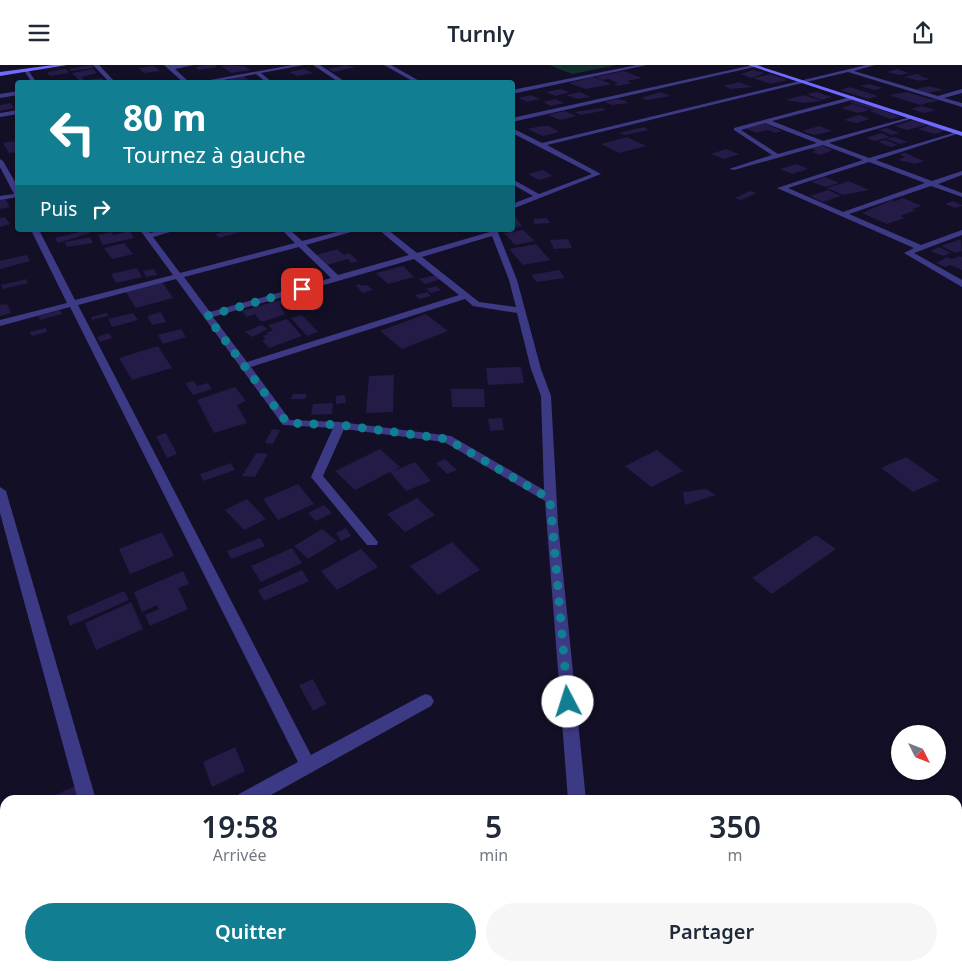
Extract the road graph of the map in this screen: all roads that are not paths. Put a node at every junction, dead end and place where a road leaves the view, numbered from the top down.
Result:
1 (64, 65) edge
2 (96, 65) edge
3 (191, 65) edge
4 (301, 65) edge
5 (316, 65) edge
6 (387, 65) edge
7 (644, 65) edge
8 (755, 65) edge
9 (872, 65) edge
10 (50, 66) edge
11 (169, 67) edge
12 (26, 71) junction
13 (848, 71) junction
14 (256, 72) junction
15 (0, 75) edge
16 (33, 80) edge
17 (111, 80) edge
18 (184, 80) edge
19 (212, 80) edge
20 (267, 80) edge
21 (340, 80) edge
22 (415, 80) edge
23 (802, 82) junction
24 (515, 91) edge
25 (962, 91) edge
26 (15, 94) edge
27 (0, 96) edge
28 (854, 98) junction
29 (938, 98) junction
30 (962, 105) edge
31 (15, 112) edge
32 (0, 115) edge
33 (912, 117) junction
34 (515, 119) edge
35 (765, 121) junction
36 (515, 132) edge
37 (960, 133) edge
38 (823, 143) junction
39 (540, 145) junction
40 (777, 156) junction
41 (869, 160) junction
42 (0, 161) edge
43 (732, 169) dead end
44 (962, 173) edge
45 (515, 183) edge
46 (931, 184) junction
47 (15, 191) edge
48 (15, 195) edge
49 (962, 195) edge
50 (539, 197) junction
51 (0, 198) edge
52 (515, 206) edge
53 (843, 214) junction
54 (36, 232) edge
55 (288, 232) edge
56 (346, 232) edge
57 (386, 232) edge
58 (494, 232) edge
59 (146, 233) edge
60 (961, 233) edge
61 (301, 244) junction
62 (921, 248) junction
63 (416, 256) junction
64 (178, 276) junction
65 (337, 279) junction
66 (962, 284) edge
67 (466, 296) junction
68 (73, 304) junction
69 (521, 311) junction
70 (207, 316) junction
71 (0, 323) edge
72 (244, 366) junction
73 (340, 425) junction
74 (0, 491) edge
75 (550, 499) junction
76 (372, 542) dead end
77 (426, 701) dead end
78 (308, 766) junction
79 (86, 795) edge
80 (254, 795) edge
81 (577, 795) edge

1 - 10 street
2 - 17 street
3 - 11 street
4 - 14 street
5 - 21 street
6 - 22 street
7 - 24 street
8 - 23 street
8 - 34 street
9 - 13 street
10 - 12 street
11 - 18 street
12 - 15 street
12 - 16 street
13 - 23 street
13 - 29 street
14 - 19 street
14 - 20 street
23 - 28 street
23 - 39 street
25 - 29 street
26 - 27 street
28 - 33 street
28 - 35 street
29 - 30 street
31 - 32 street
33 - 37 street
33 - 38 street
35 - 38 street
35 - 40 street
36 - 39 street
37 - 41 street
38 - 40 street
38 - 41 street
39 - 50 street
40 - 43 street
41 - 46 street
41 - 53 street
42 - 47 street
44 - 46 street
45 - 50 street
46 - 49 street
46 - 53 street
48 - 51 street
50 - 52 street
53 - 62 street
54 - 68 street
55 - 61 street
56 - 61 street
57 - 63 street
58 - 63 street
58 - 69 street
59 - 64 street
60 - 62 street
61 - 64 street
61 - 65 street
62 - 66 street
63 - 65 street
63 - 67 street
64 - 68 street
64 - 70 street
65 - 70 street
67 - 69 street
67 - 72 street
68 - 71 street
68 - 78 street
69 - 75 street
70 - 72 street
72 - 73 street
73 - 75 street
73 - 76 street
74 - 79 street
75 - 81 street
77 - 78 street
78 - 80 street

